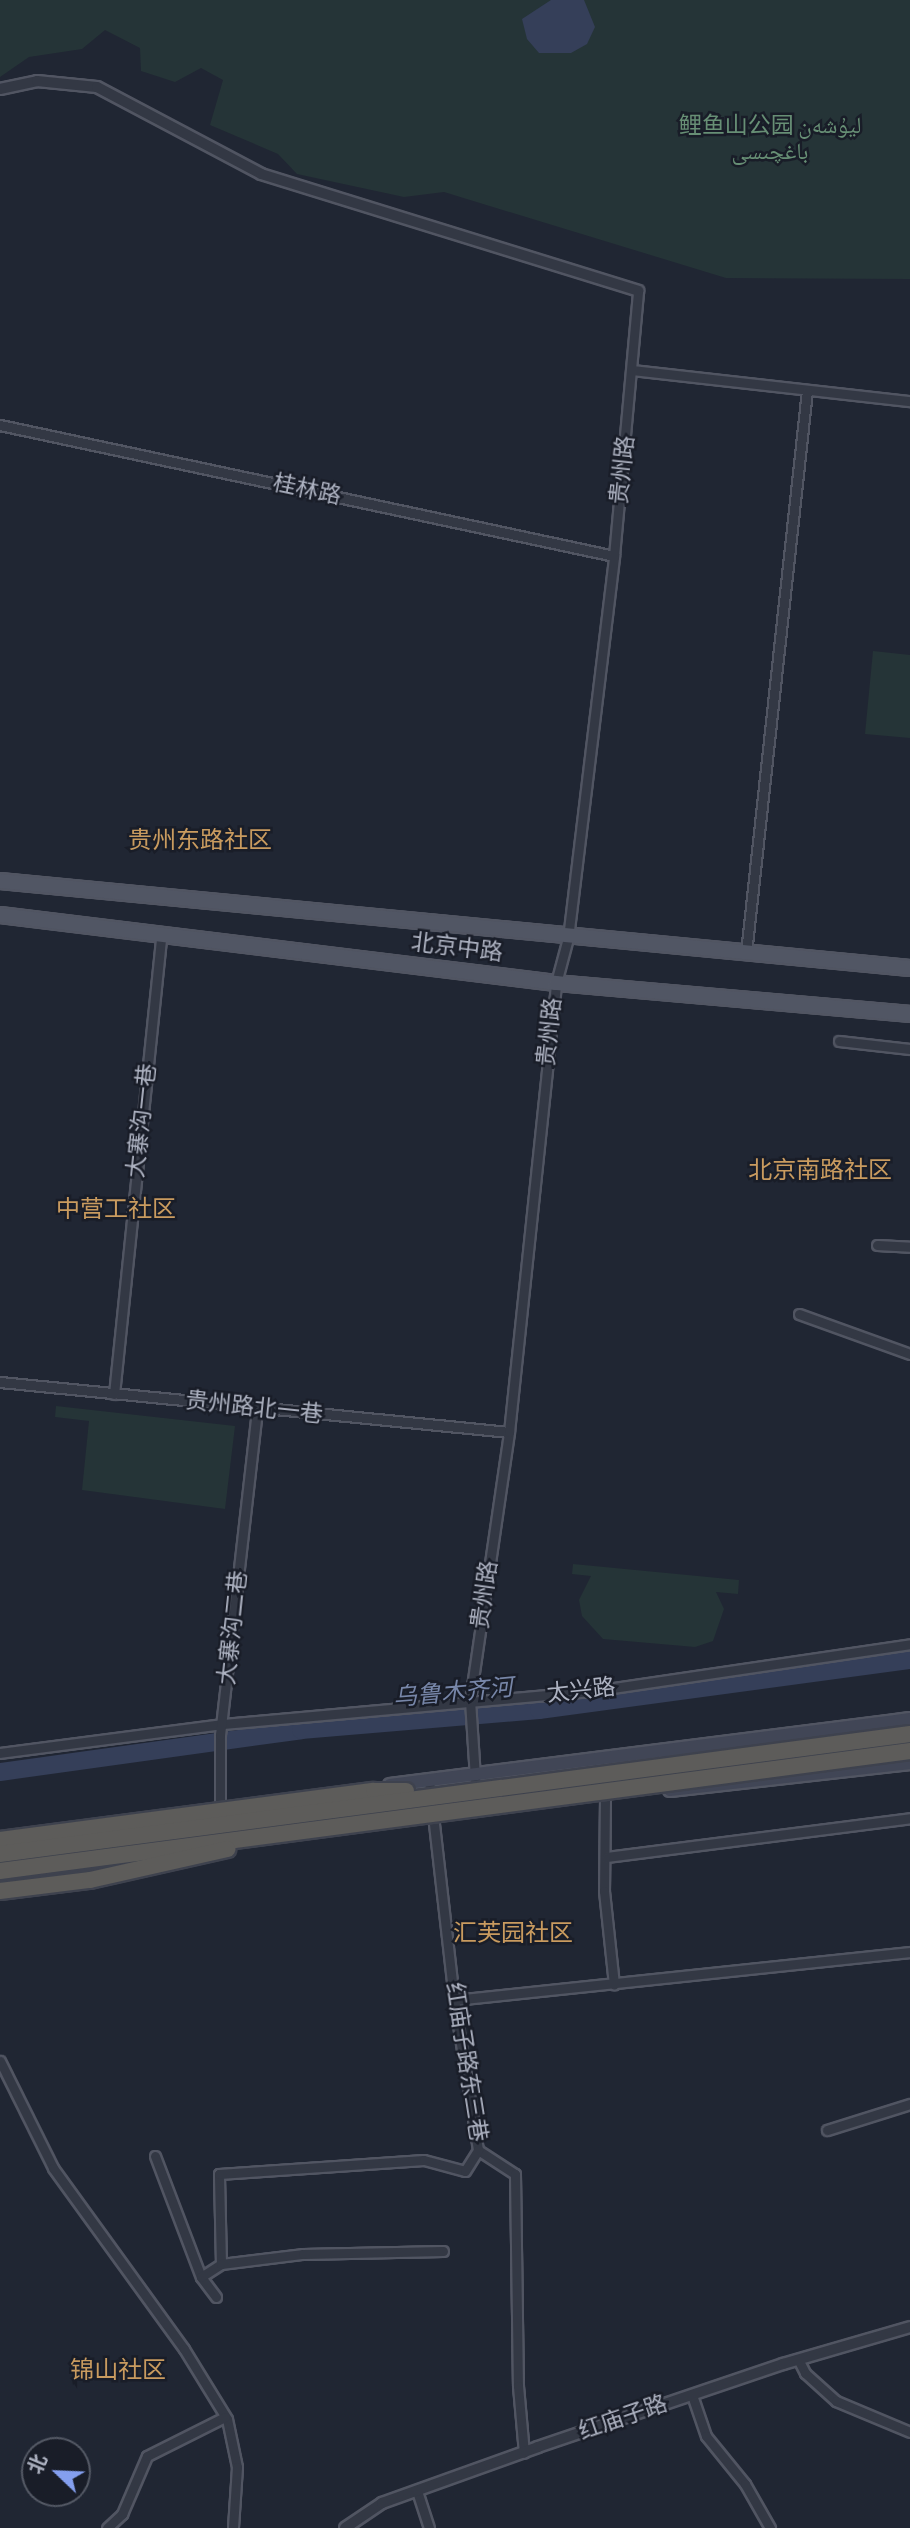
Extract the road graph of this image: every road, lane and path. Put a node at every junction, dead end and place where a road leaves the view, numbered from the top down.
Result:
1 (0, 89) edge
2 (638, 290) joint
3 (632, 370) junction
4 (807, 391) junction
5 (910, 401) edge
6 (0, 425) edge
7 (614, 556) junction
8 (0, 881) edge
9 (0, 915) edge
10 (162, 932) junction
11 (568, 937) junction
12 (746, 953) junction
13 (910, 968) edge
14 (555, 983) junction
15 (910, 1014) edge
16 (839, 1041) dead end
17 (910, 1049) edge
18 (877, 1245) dead end
19 (910, 1247) edge
20 (799, 1314) dead end
21 (910, 1354) edge
22 (0, 1382) edge
23 (114, 1394) junction
24 (257, 1408) junction
25 (509, 1432) junction
26 (910, 1644) edge
27 (470, 1703) junction
28 (910, 1719) edge
29 (222, 1724) junction
30 (910, 1734) edge
31 (910, 1751) edge
32 (0, 1754) edge
33 (910, 1763) edge
34 (475, 1775) junction
35 (431, 1788) junction
36 (605, 1798) junction
37 (218, 1808) junction
38 (478, 1813) junction
39 (433, 1818) junction
40 (910, 1818) edge
41 (273, 1835) junction
42 (0, 1838) edge
43 (220, 1848) junction
44 (0, 1854) edge
45 (607, 1857) junction
46 (0, 1871) edge
47 (0, 1882) edge
48 (0, 1891) edge
49 (910, 1952) edge
50 (614, 1984) junction
51 (454, 2000) junction
52 (0, 2061) edge
53 (910, 2104) edge
54 (827, 2130) dead end
55 (478, 2150) junction
56 (155, 2156) dead end
57 (443, 2251) dead end
58 (221, 2264) junction
59 (201, 2277) junction
60 (216, 2297) dead end
61 (910, 2327) edge
62 (798, 2359) junction
63 (692, 2395) junction
64 (225, 2417) junction
65 (910, 2432) edge
66 (524, 2453) junction
67 (417, 2491) junction
68 (107, 2528) edge
69 (233, 2528) edge
70 (345, 2528) edge
71 (429, 2528) edge
72 (770, 2528) edge

1 - 2 street
2 - 3 street, 贵州路
3 - 4 street
3 - 7 street, 贵州路
4 - 5 street
4 - 12 street
6 - 7 street, 桂林路
7 - 11 street, 贵州路
8 - 11 main road, 北京中路
9 - 10 main road, 北京中路
10 - 14 main road, 北京中路
10 - 23 street, 大寨沟一巷
11 - 12 main road, 北京中路
11 - 14 street, 贵州路
12 - 13 main road, 北京中路
14 - 15 main road, 北京中路
14 - 25 street, 贵州路
16 - 17 street
18 - 19 street
20 - 21 street
22 - 23 street, 贵州路北一巷
23 - 24 street, 贵州路北一巷
24 - 25 street, 贵州路北一巷
24 - 29 street, 大寨沟二巷
25 - 27 street, 贵州路
26 - 27 street, 太兴路
27 - 29 street, 太兴路
27 - 34 street, 贵州路
28 - 34 main road
29 - 32 street, 太兴路
29 - 37 street, 大寨沟二巷
30 - 35 highway, bridge
31 - 41 highway, bridge
33 - 36 main road
34 - 35 main road
34 - 38 street, 贵州路
35 - 37 main road
35 - 39 street, 红庙子路东三巷
35 - 42 highway, bridge
35 - 44 highway, bridge
36 - 38 main road
36 - 45 street
37 - 42 main road
37 - 43 street, 大寨沟二巷
38 - 39 main road
39 - 43 main road
39 - 51 street, 红庙子路东三巷
40 - 45 street
41 - 46 highway, bridge
41 - 48 highway, bridge
43 - 47 main road
45 - 50 street
49 - 50 street
50 - 51 street
51 - 55 street, 红庙子路东三巷
52 - 64 street
53 - 54 street
55 - 58 street
55 - 66 street, 红庙子路东三巷
56 - 59 street
57 - 58 street
58 - 59 street
59 - 60 street
61 - 62 street, 红庙子路
62 - 63 street, 红庙子路
62 - 65 street
63 - 66 street, 红庙子路
63 - 72 street
64 - 68 street
64 - 69 street
66 - 67 street, 红庙子路
67 - 70 street, 红庙子路
67 - 71 street

